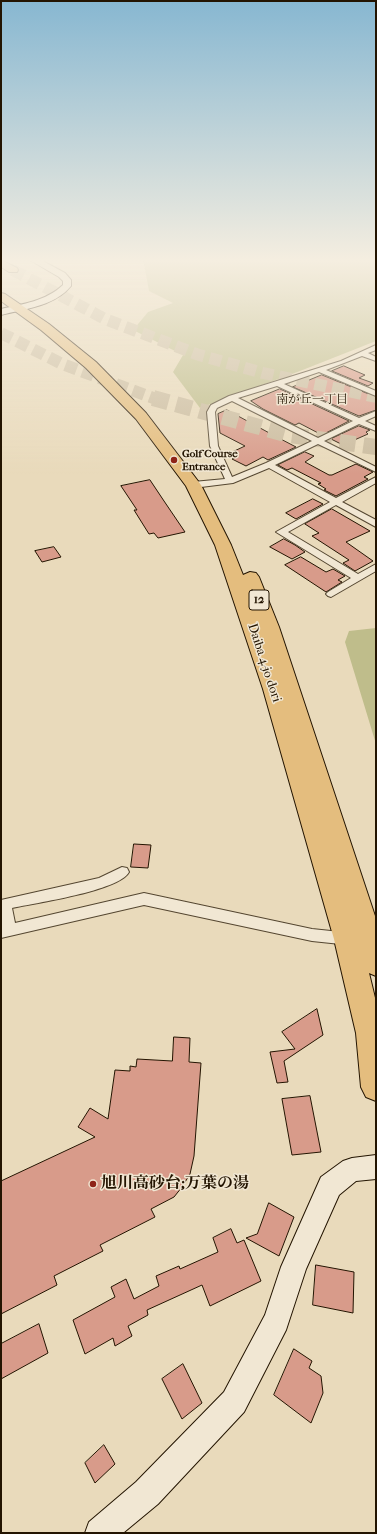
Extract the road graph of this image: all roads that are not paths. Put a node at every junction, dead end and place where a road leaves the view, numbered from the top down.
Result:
1 (56, 331) edge
2 (376, 348) edge
3 (363, 354) junction
4 (376, 359) edge
5 (321, 370) junction
6 (280, 384) junction
7 (376, 394) edge
8 (232, 398) junction
9 (376, 413) edge
10 (358, 421) junction
11 (376, 429) edge
12 (318, 440) junction
13 (269, 466) junction
14 (376, 470) edge
15 (376, 480) edge
16 (230, 481) junction
17 (199, 485) junction
18 (336, 502) junction
19 (376, 524) edge
20 (376, 567) edge
21 (358, 578) junction
22 (331, 594) dead end
23 (122, 872) dead end
24 (5, 931) edge
25 (358, 938) junction
26 (376, 964) edge
27 (376, 1087) edge
28 (376, 1166) edge
29 (100, 1533) edge

1 - 17 highway, Daiba 4-jo dori / 12
2 - 3 street
3 - 4 street
3 - 5 street
5 - 6 street
5 - 7 street
6 - 8 street
6 - 10 street
8 - 12 street
8 - 16 street
9 - 10 street
10 - 11 street
10 - 12 street
12 - 13 street
12 - 14 street
13 - 16 street
13 - 18 street
15 - 18 street
16 - 17 street
17 - 25 highway, Daiba 4-jo dori / 12
18 - 19 street
18 - 21 street
20 - 21 street
21 - 22 street
23 - 24 street
24 - 25 street
25 - 26 highway, Daiba 4-jo dori / 12
25 - 27 highway, Daiba 4-jo dori / 12
28 - 29 street

